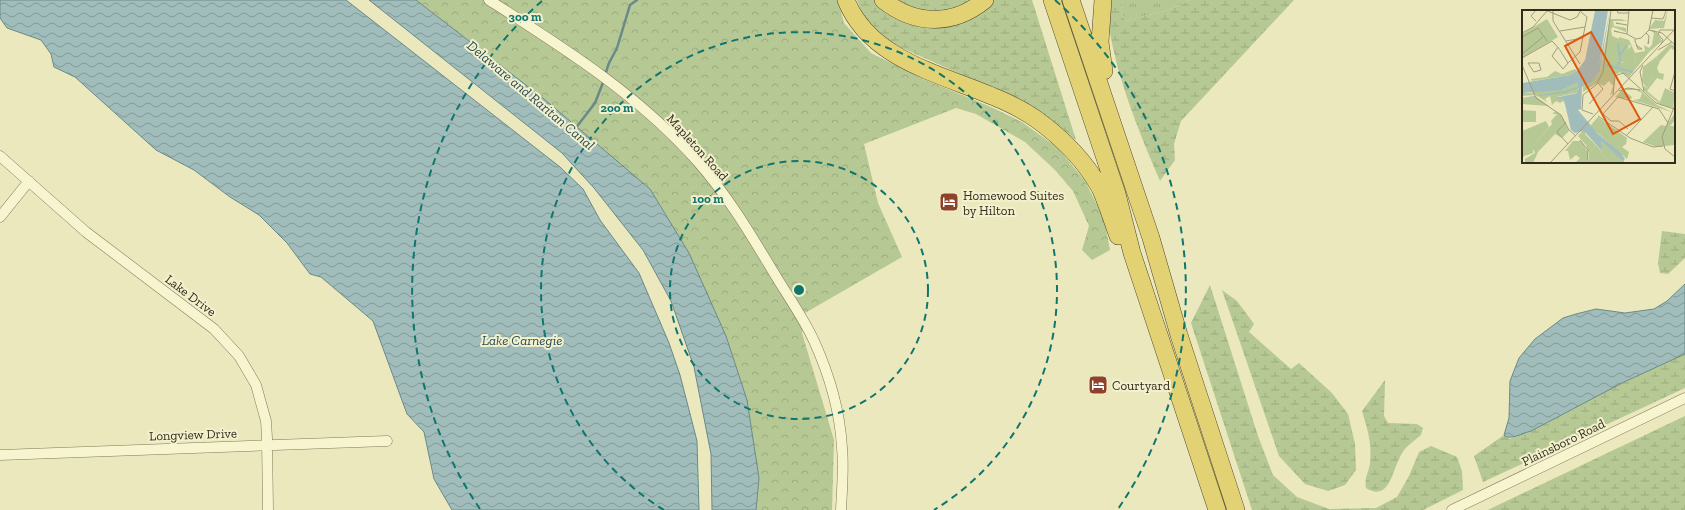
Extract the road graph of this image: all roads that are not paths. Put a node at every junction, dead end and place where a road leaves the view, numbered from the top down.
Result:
1 (489, 0) edge
2 (846, 0) edge
3 (883, 0) edge
4 (985, 0) edge
5 (1052, 0) edge
6 (1071, 0) edge
7 (1103, 0) edge
8 (1108, 107) junction
9 (0, 156) edge
10 (29, 182) junction
11 (0, 217) edge
12 (1132, 253) junction
13 (1685, 398) edge
14 (387, 441) dead end
15 (267, 444) junction
16 (0, 455) edge
17 (268, 510) edge
18 (841, 510) edge
19 (1217, 510) edge
20 (1236, 510) edge
21 (1452, 510) edge

1 - 18 street, Mapleton Road
2 - 12 highway
3 - 4 highway
5 - 12 highway
6 - 8 highway
7 - 8 highway
8 - 20 highway
9 - 10 street, Lake Drive
10 - 11 street
10 - 15 street, Lake Drive
12 - 19 highway
13 - 21 street, Plainsboro Road
14 - 15 street, Longview Drive
15 - 16 street, Longview Drive
15 - 17 street, Lake Drive

